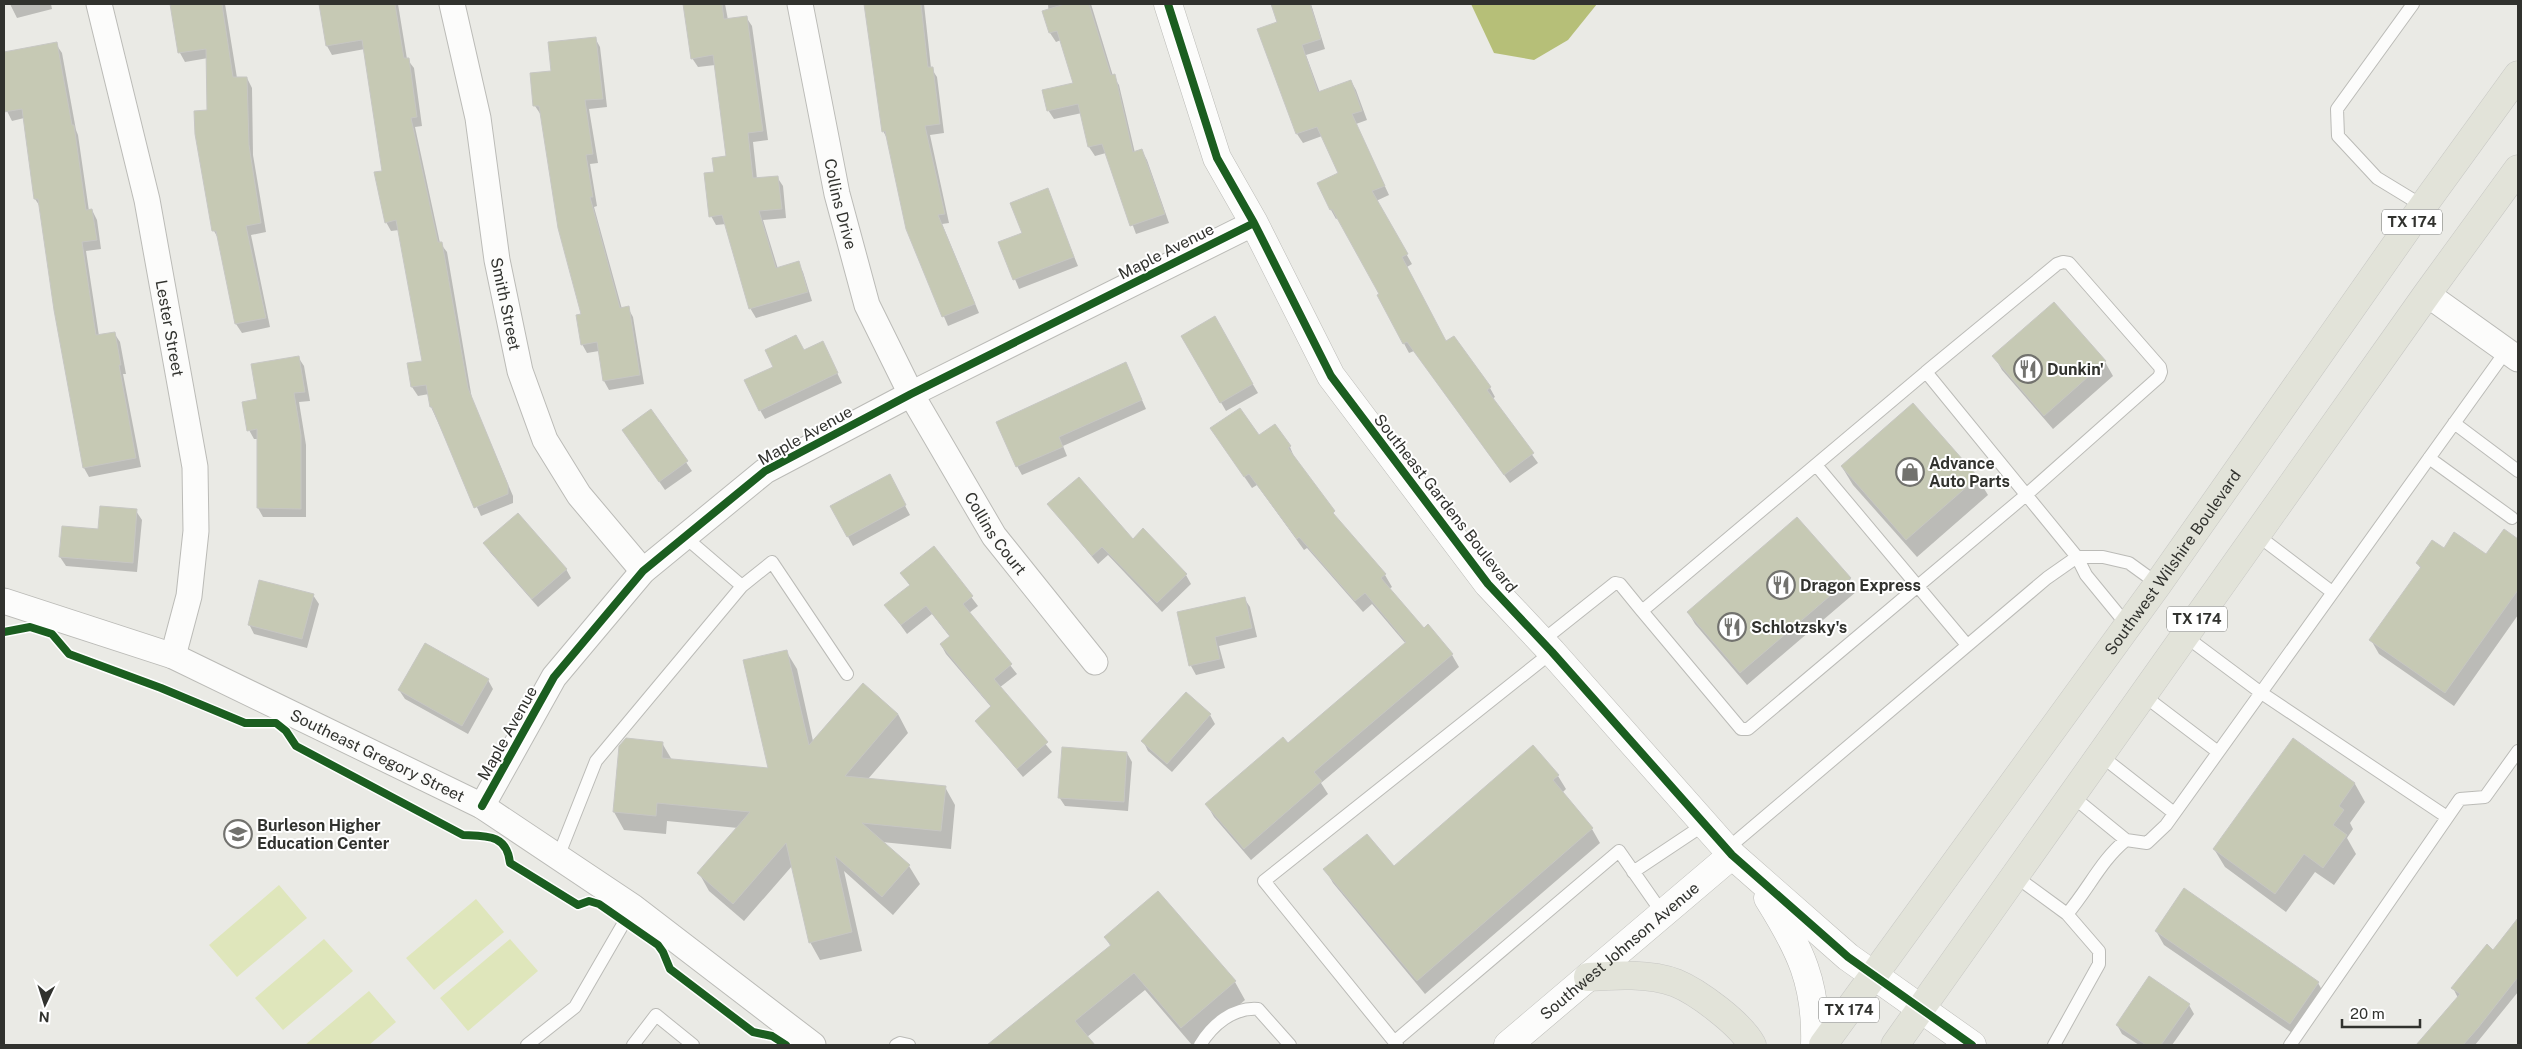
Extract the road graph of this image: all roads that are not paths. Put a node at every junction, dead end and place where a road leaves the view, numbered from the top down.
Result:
1 (99, 4) edge
2 (452, 4) edge
3 (800, 4) edge
4 (1168, 4) edge
5 (2413, 4) edge
6 (2518, 75) edge
7 (2518, 169) edge
8 (2423, 206) junction
9 (1254, 223) junction
10 (2427, 294) junction
11 (2512, 355) edge
12 (1926, 372) junction
13 (911, 394) junction
14 (2454, 423) junction
15 (2428, 458) junction
16 (1816, 465) junction
17 (2518, 471) edge
18 (2026, 495) junction
19 (2512, 518) dead end
20 (2257, 535) junction
21 (685, 537) junction
22 (2077, 557) junction
23 (643, 571) junction
24 (2158, 584) junction
25 (742, 586) junction
26 (1917, 586) junction
27 (2332, 592) junction
28 (4, 601) edge
29 (1642, 611) junction
30 (2127, 625) junction
31 (2185, 636) junction
32 (1967, 645) junction
33 (1547, 647) junction
34 (172, 656) junction
35 (1095, 662) dead end
36 (847, 674) dead end
37 (2260, 692) junction
38 (2143, 695) junction
39 (2518, 751) edge
40 (2218, 752) junction
41 (2100, 755) junction
42 (2072, 796) junction
43 (482, 806) junction
44 (2174, 813) junction
45 (2446, 817) junction
46 (1705, 824) junction
47 (2126, 840) junction
48 (1729, 852) junction
49 (558, 857) junction
50 (1633, 872) junction
51 (1752, 873) junction
52 (2015, 876) junction
53 (633, 907) junction
54 (1663, 914) junction
55 (2067, 914) junction
56 (1874, 975) junction
57 (1588, 977) junction
58 (1921, 1008) junction
59 (1395, 1043) edge
60 (527, 1045) edge
61 (633, 1045) edge
62 (693, 1045) edge
63 (813, 1045) edge
64 (896, 1045) edge
65 (909, 1045) edge
66 (1200, 1045) edge
67 (1290, 1045) edge
68 (1508, 1045) edge
69 (1752, 1045) edge
70 (1815, 1045) edge
71 (1823, 1045) edge
72 (1895, 1045) edge
73 (1972, 1045) edge
74 (2054, 1045) edge
75 (2290, 1045) edge

1 - 34 street, Lester Street
2 - 23 street, Smith Street
3 - 13 street, Collins Drive
4 - 9 street, Southeast Gardens Boulevard
5 - 8 lane
6 - 8 main road, Southwest Wilshire Boulevard / TX 174
7 - 10 main road, TX 174
8 - 24 main road, Southwest Wilshire Boulevard / TX 174
9 - 13 street, Maple Avenue
9 - 33 street, Southeast Gardens Boulevard
10 - 11 street
10 - 20 main road, TX 174
11 - 14 lane
12 - 16 lane
12 - 18 lane
12 - 18 lane
13 - 21 street, Maple Avenue
13 - 35 street, Collins Court
14 - 15 lane
14 - 17 lane
15 - 19 lane
15 - 27 lane
16 - 26 lane
16 - 29 lane
18 - 22 lane
18 - 26 lane
20 - 27 lane
20 - 31 main road, TX 174
21 - 23 street, Maple Avenue
21 - 25 lane
22 - 24 lane
22 - 30 lane
22 - 32 lane
23 - 43 street, Maple Avenue
24 - 30 main road, Southwest Wilshire Boulevard / TX 174
25 - 36 lane
25 - 49 lane
26 - 29 lane
26 - 32 lane
27 - 37 lane
28 - 34 street, Southeast Gregory Street
29 - 33 lane
30 - 56 main road, Southwest Wilshire Boulevard / TX 174
31 - 37 lane
31 - 38 main road, TX 174
32 - 48 lane
33 - 46 street, Southeast Gardens Boulevard
33 - 59 lane
34 - 43 street, Southeast Gregory Street
37 - 40 lane
37 - 45 lane
38 - 40 lane
38 - 41 main road, TX 174
39 - 45 lane
40 - 44 lane
41 - 42 main road, TX 174
41 - 44 lane
42 - 47 lane
42 - 52 main road, TX 174
43 - 49 street, Southeast Gregory Street
44 - 47 lane
45 - 75 lane
46 - 48 street, Southeast Gardens Boulevard
46 - 50 lane
47 - 55 lane
48 - 51 street, Southeast Gardens Boulevard
48 - 54 street, Southwest Johnson Avenue
49 - 53 street, Southeast Gregory Street
50 - 54 lane
50 - 59 lane
51 - 56 street, Southeast Gardens Boulevard
51 - 70 street
52 - 55 lane
52 - 58 main road, TX 174
53 - 60 lane
53 - 63 street, Southeast Gregory Street
54 - 57 street, Southwest Johnson Avenue
55 - 74 lane
56 - 58 street, Southeast Gardens Boulevard
56 - 71 main road, Southwest Wilshire Boulevard / TX 174
57 - 68 street, Southwest Johnson Avenue
57 - 69 main road
58 - 72 main road, TX 174
58 - 73 street, Southeast Gardens Boulevard
61 - 62 lane
64 - 65 lane
66 - 67 lane

